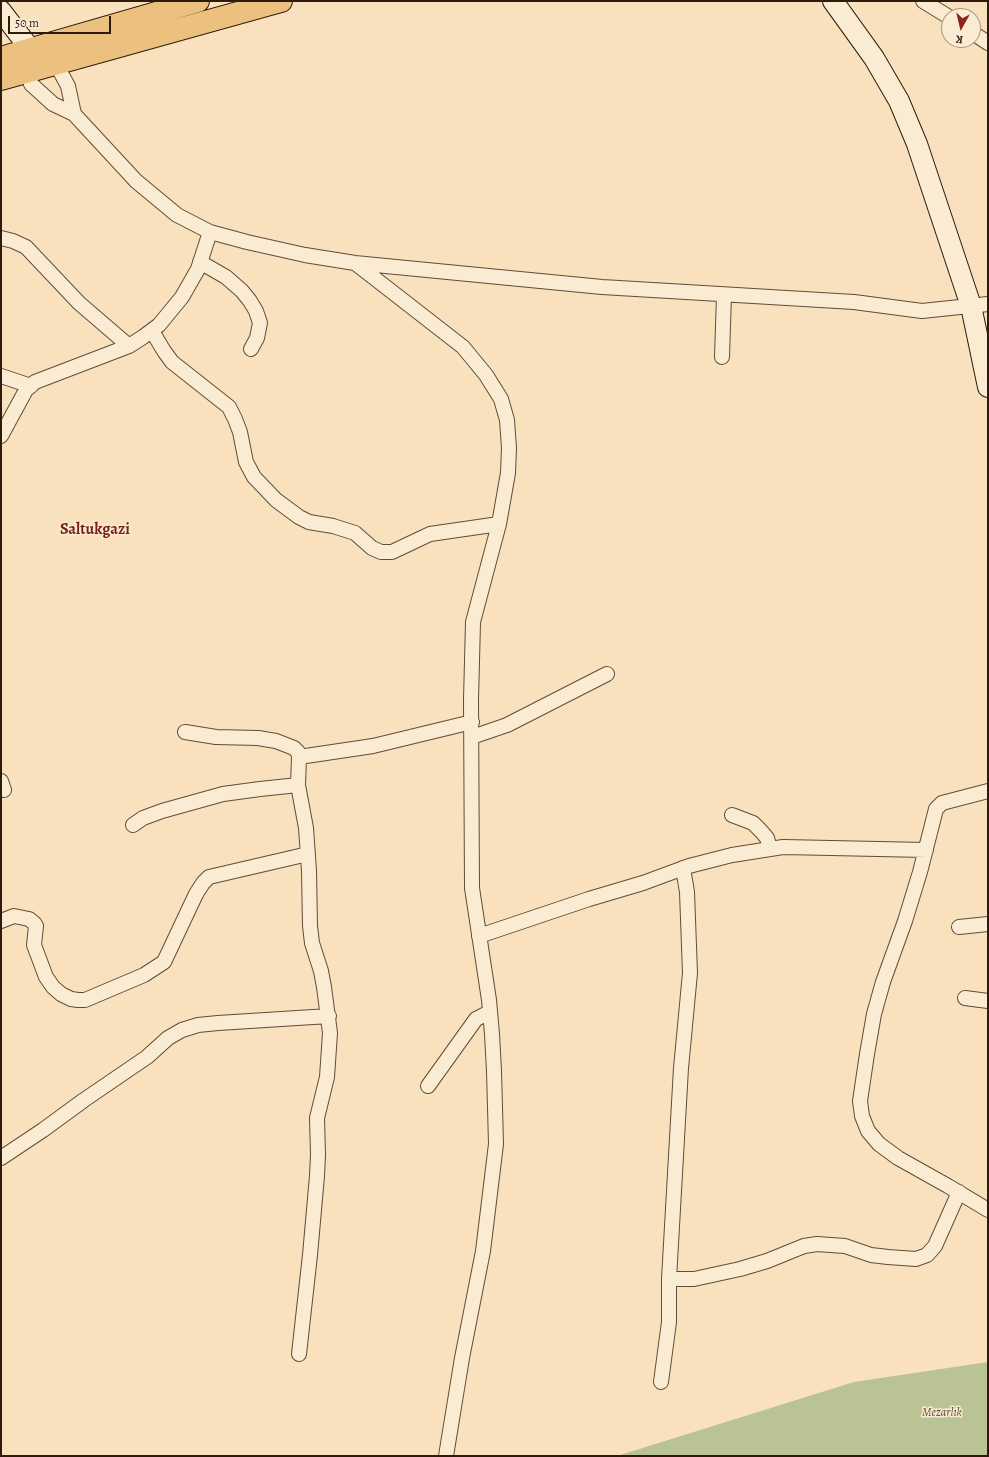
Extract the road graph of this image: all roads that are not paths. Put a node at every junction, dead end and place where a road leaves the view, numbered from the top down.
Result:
1 (198, 1) edge
2 (281, 1) edge
3 (833, 1) edge
4 (923, 1) edge
5 (1, 11) edge
6 (941, 13) edge
7 (31, 50) junction
8 (1, 58) edge
9 (56, 64) junction
10 (27, 72) junction
11 (1, 79) edge
12 (74, 114) junction
13 (210, 232) junction
14 (1, 238) edge
15 (200, 262) junction
16 (355, 263) junction
17 (724, 294) junction
18 (979, 305) edge
19 (152, 331) junction
20 (129, 346) junction
21 (251, 349) dead end
22 (722, 357) dead end
23 (1, 376) edge
24 (31, 386) junction
25 (988, 388) edge
26 (1, 436) edge
27 (499, 524) junction
28 (607, 674) dead end
29 (472, 722) junction
30 (185, 732) dead end
31 (472, 737) junction
32 (299, 757) junction
33 (298, 786) junction
34 (988, 791) edge
35 (732, 814) dead end
36 (133, 825) dead end
37 (770, 848) junction
38 (926, 850) junction
39 (308, 854) junction
40 (683, 868) junction
41 (1, 921) edge
42 (988, 924) edge
43 (959, 927) dead end
44 (479, 936) junction
45 (965, 998) dead end
46 (988, 1001) edge
47 (490, 1012) junction
48 (328, 1016) junction
49 (428, 1086) dead end
50 (1, 1158) edge
51 (959, 1192) junction
52 (988, 1210) edge
53 (669, 1279) junction
54 (299, 1354) dead end
55 (661, 1382) dead end
56 (446, 1456) edge

1 - 7 main road
2 - 9 main road
3 - 18 street
4 - 6 street
5 - 7 street
7 - 8 main road
7 - 9 street
7 - 10 street
9 - 10 main road
9 - 12 street
10 - 11 main road
10 - 12 street
12 - 13 street
13 - 15 street
13 - 16 street
14 - 20 street
15 - 19 street
15 - 21 street
16 - 17 street
16 - 27 street
17 - 18 street
17 - 22 street
18 - 25 street
19 - 20 street
19 - 27 street
20 - 24 street
23 - 24 street
24 - 26 street
27 - 29 street
28 - 31 street
29 - 31 street
29 - 32 street
30 - 32 street
31 - 44 street
32 - 33 street
33 - 36 street
33 - 39 street
34 - 38 street
35 - 37 street
37 - 38 street
37 - 40 street
38 - 51 street
39 - 41 street
39 - 48 street
40 - 44 street
40 - 53 street
42 - 43 street
44 - 47 street
45 - 46 street
47 - 49 street
47 - 56 street
48 - 50 street
48 - 54 street
51 - 52 street
51 - 53 street
53 - 55 street

